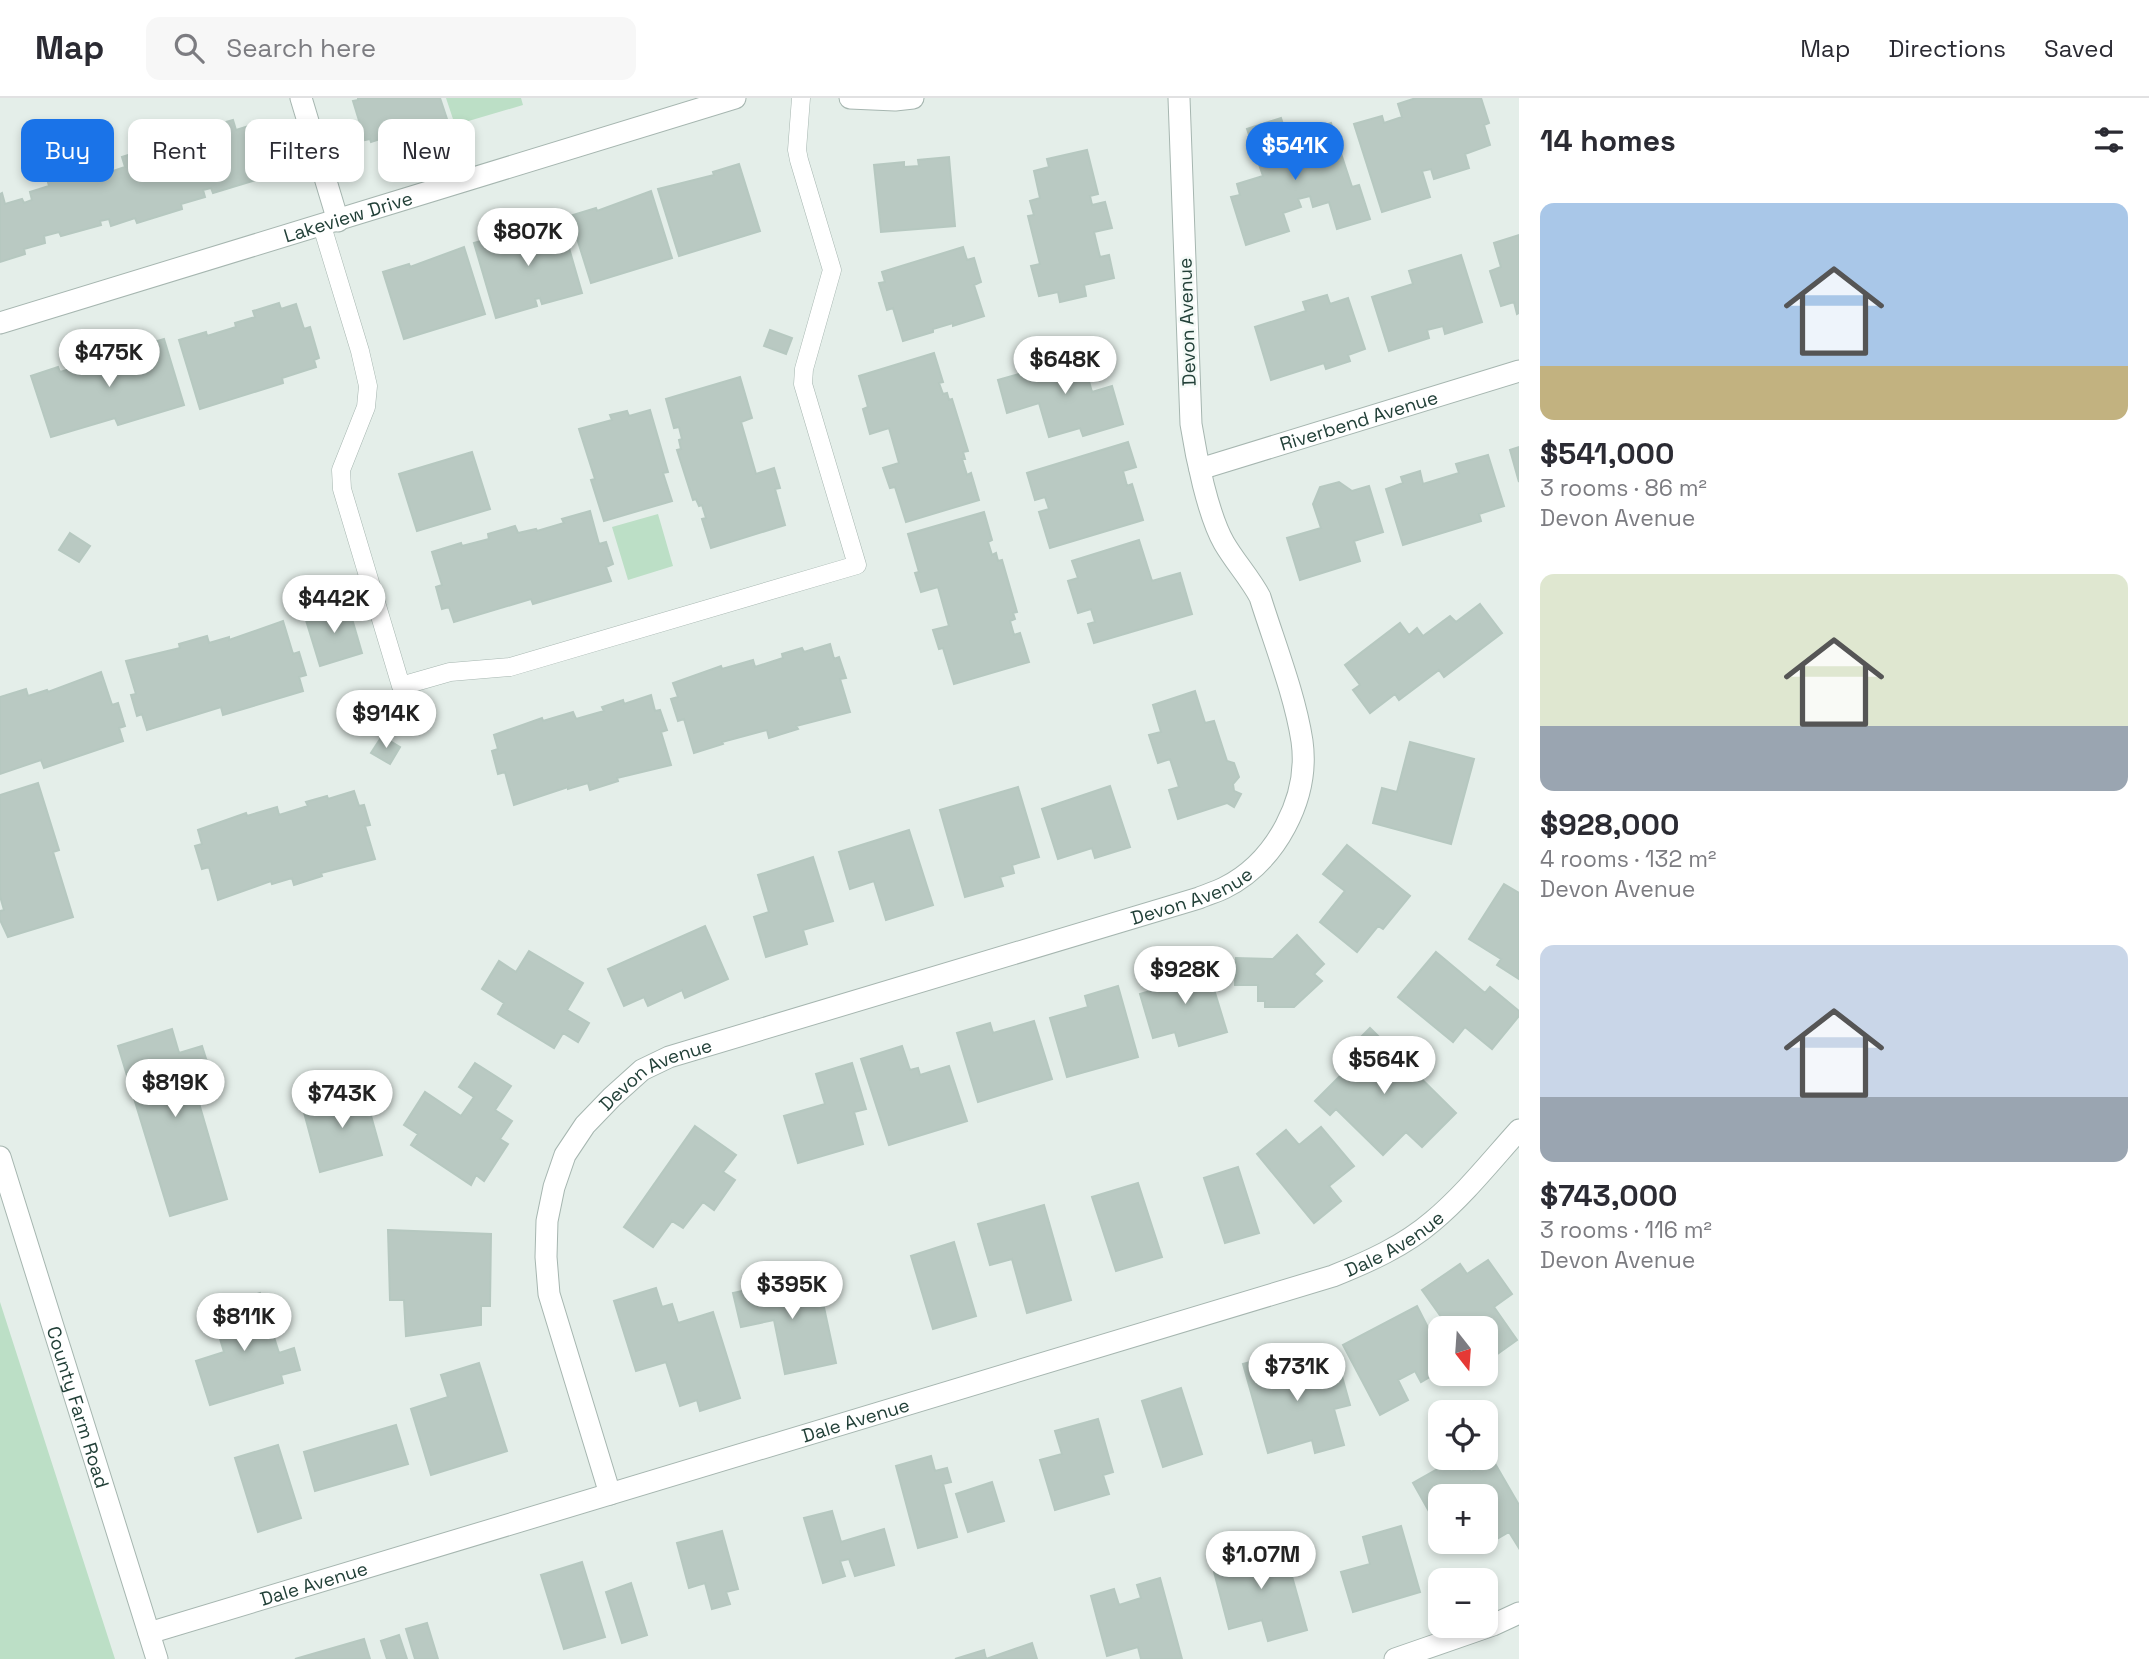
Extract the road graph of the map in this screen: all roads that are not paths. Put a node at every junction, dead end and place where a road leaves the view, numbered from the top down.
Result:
1 (301, 98) edge
2 (735, 98) edge
3 (801, 98) edge
4 (850, 98) edge
5 (913, 98) edge
6 (1179, 98) edge
7 (330, 223) junction
8 (0, 323) edge
9 (1519, 371) edge
10 (1200, 469) junction
11 (1519, 1130) edge
12 (0, 1157) edge
13 (610, 1494) junction
14 (1519, 1613) edge
15 (149, 1633) junction
16 (1425, 1655) edge
17 (157, 1659) edge
18 (1395, 1659) edge

1 - 7 street
2 - 7 street, Lakeview Drive
3 - 7 lane
4 - 5 street
6 - 10 street, Devon Avenue
7 - 8 street, Lakeview Drive
9 - 10 street, Riverbend Avenue
10 - 13 street, Devon Avenue
11 - 13 street, Dale Avenue
12 - 15 street, County Farm Road
13 - 15 street, Dale Avenue
14 - 16 street
15 - 17 street, County Farm Road
16 - 18 street

